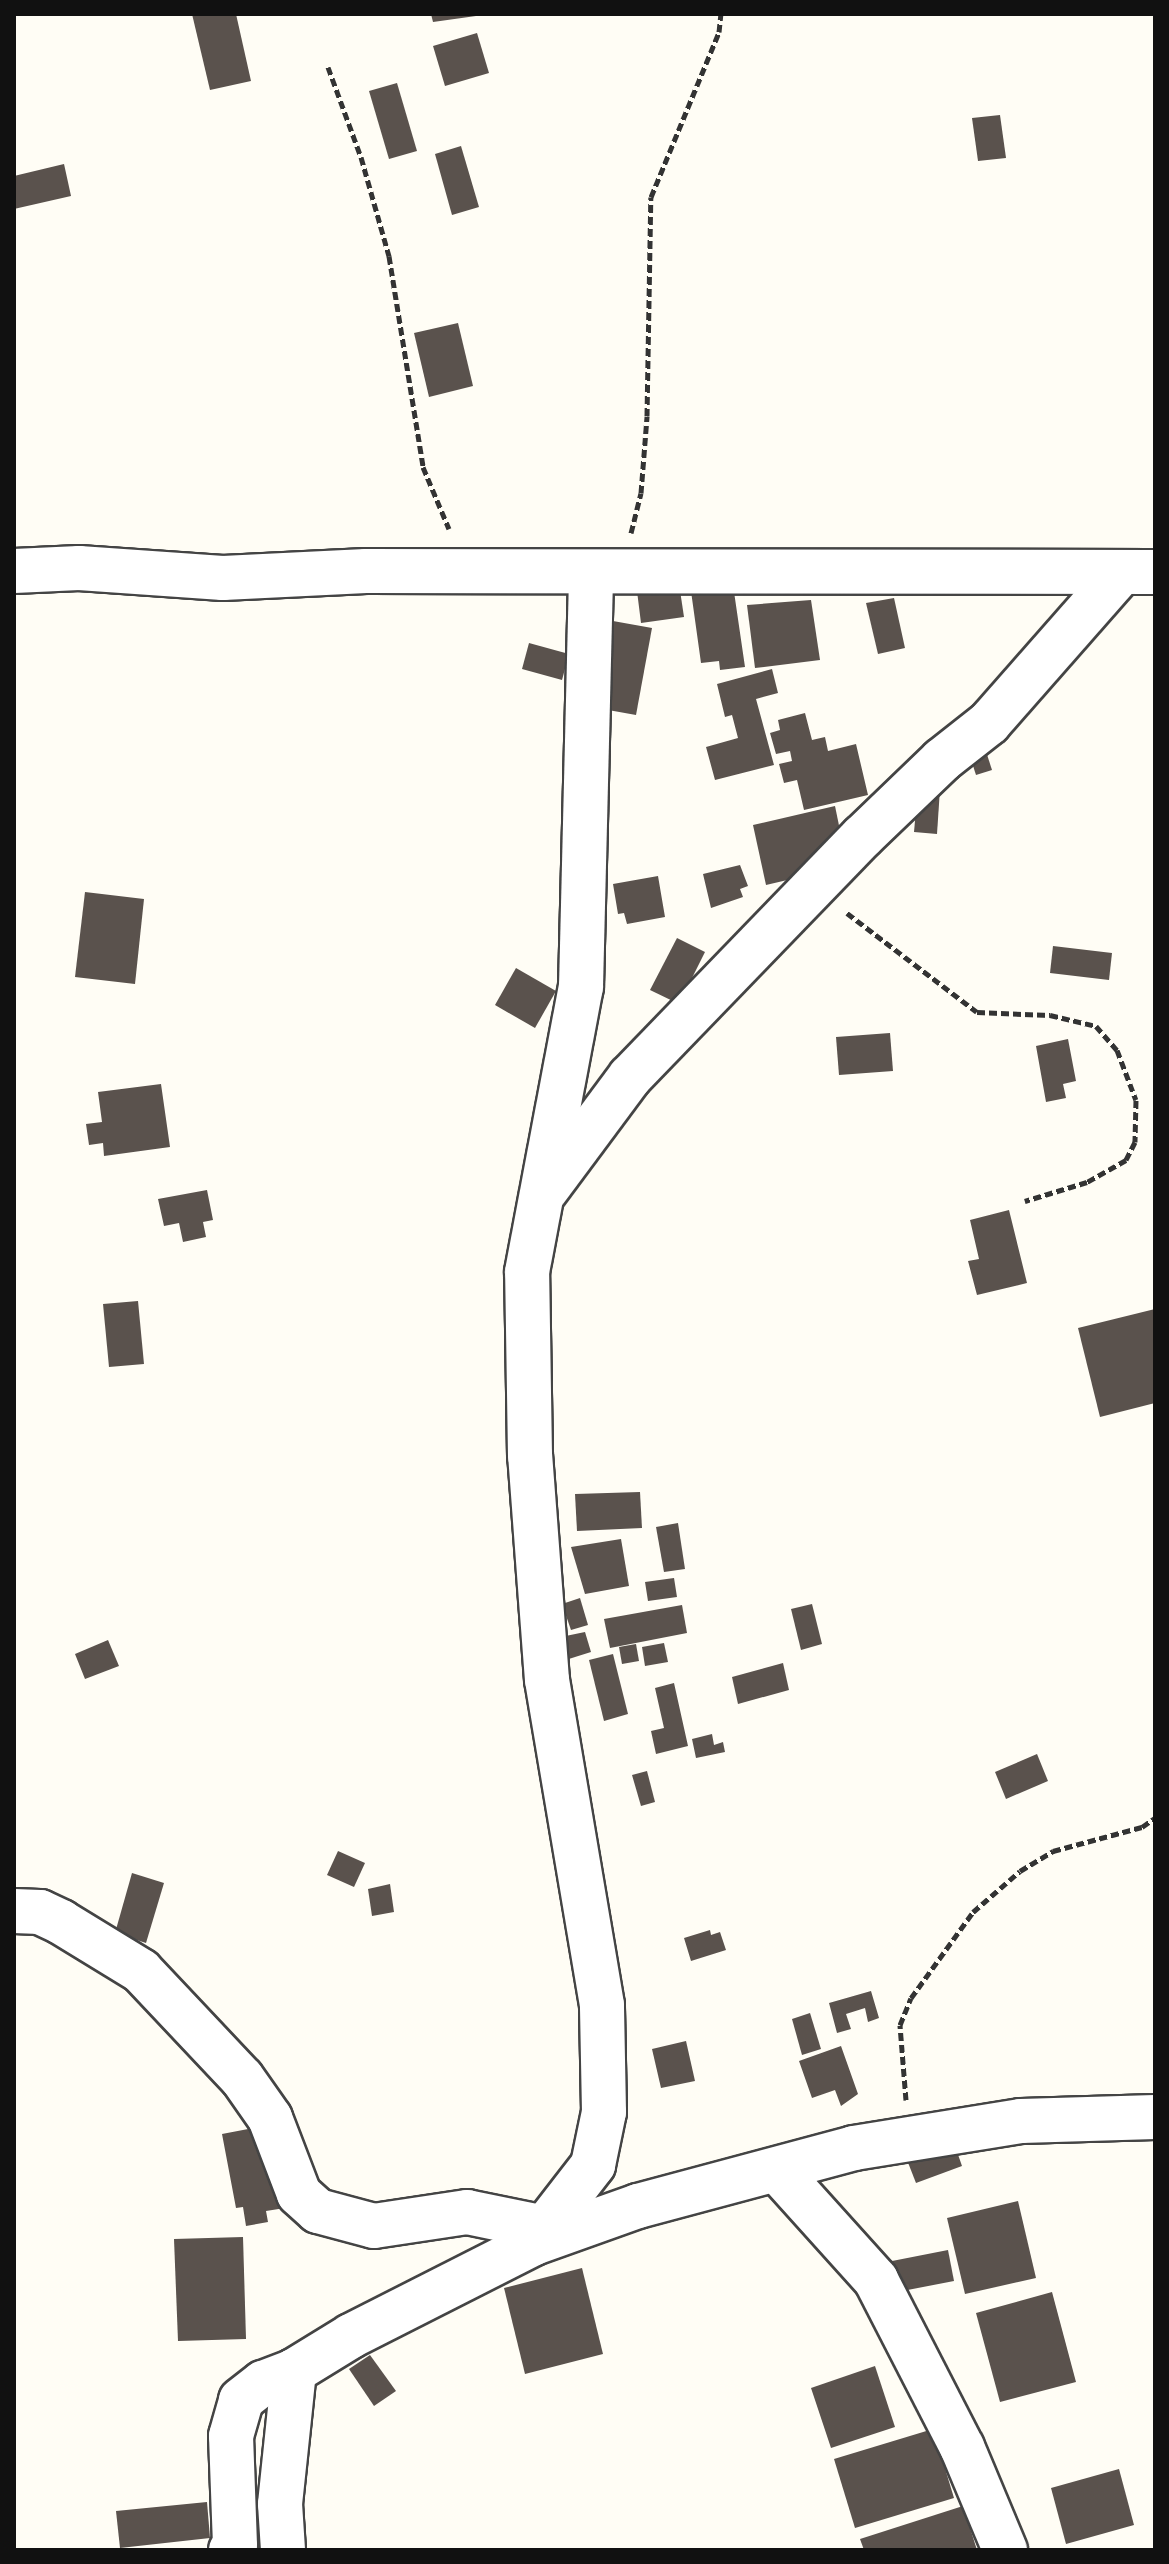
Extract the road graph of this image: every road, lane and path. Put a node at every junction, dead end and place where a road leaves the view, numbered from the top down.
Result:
1 (721, 14) edge
2 (328, 67) dead end
3 (14, 571) edge
4 (473, 572) junction
5 (606, 573) junction
6 (1138, 573) edge
7 (815, 887) junction
8 (540, 1199) junction
9 (1025, 1201) dead end
10 (1155, 1818) edge
11 (14, 1911) edge
12 (1155, 2117) edge
13 (910, 2138) junction
14 (778, 2171) junction
15 (539, 2236) junction
16 (294, 2371) junction
17 (231, 2550) edge
18 (283, 2550) edge
19 (1005, 2550) edge

1 - 5 path
2 - 4 path
3 - 4 street
4 - 5 street
5 - 6 street
5 - 8 street
6 - 7 street
7 - 8 street
7 - 9 path
8 - 15 street
10 - 13 path
11 - 15 street
12 - 13 street
13 - 14 street
14 - 15 street
14 - 19 street
15 - 16 street
16 - 17 street
16 - 18 street

